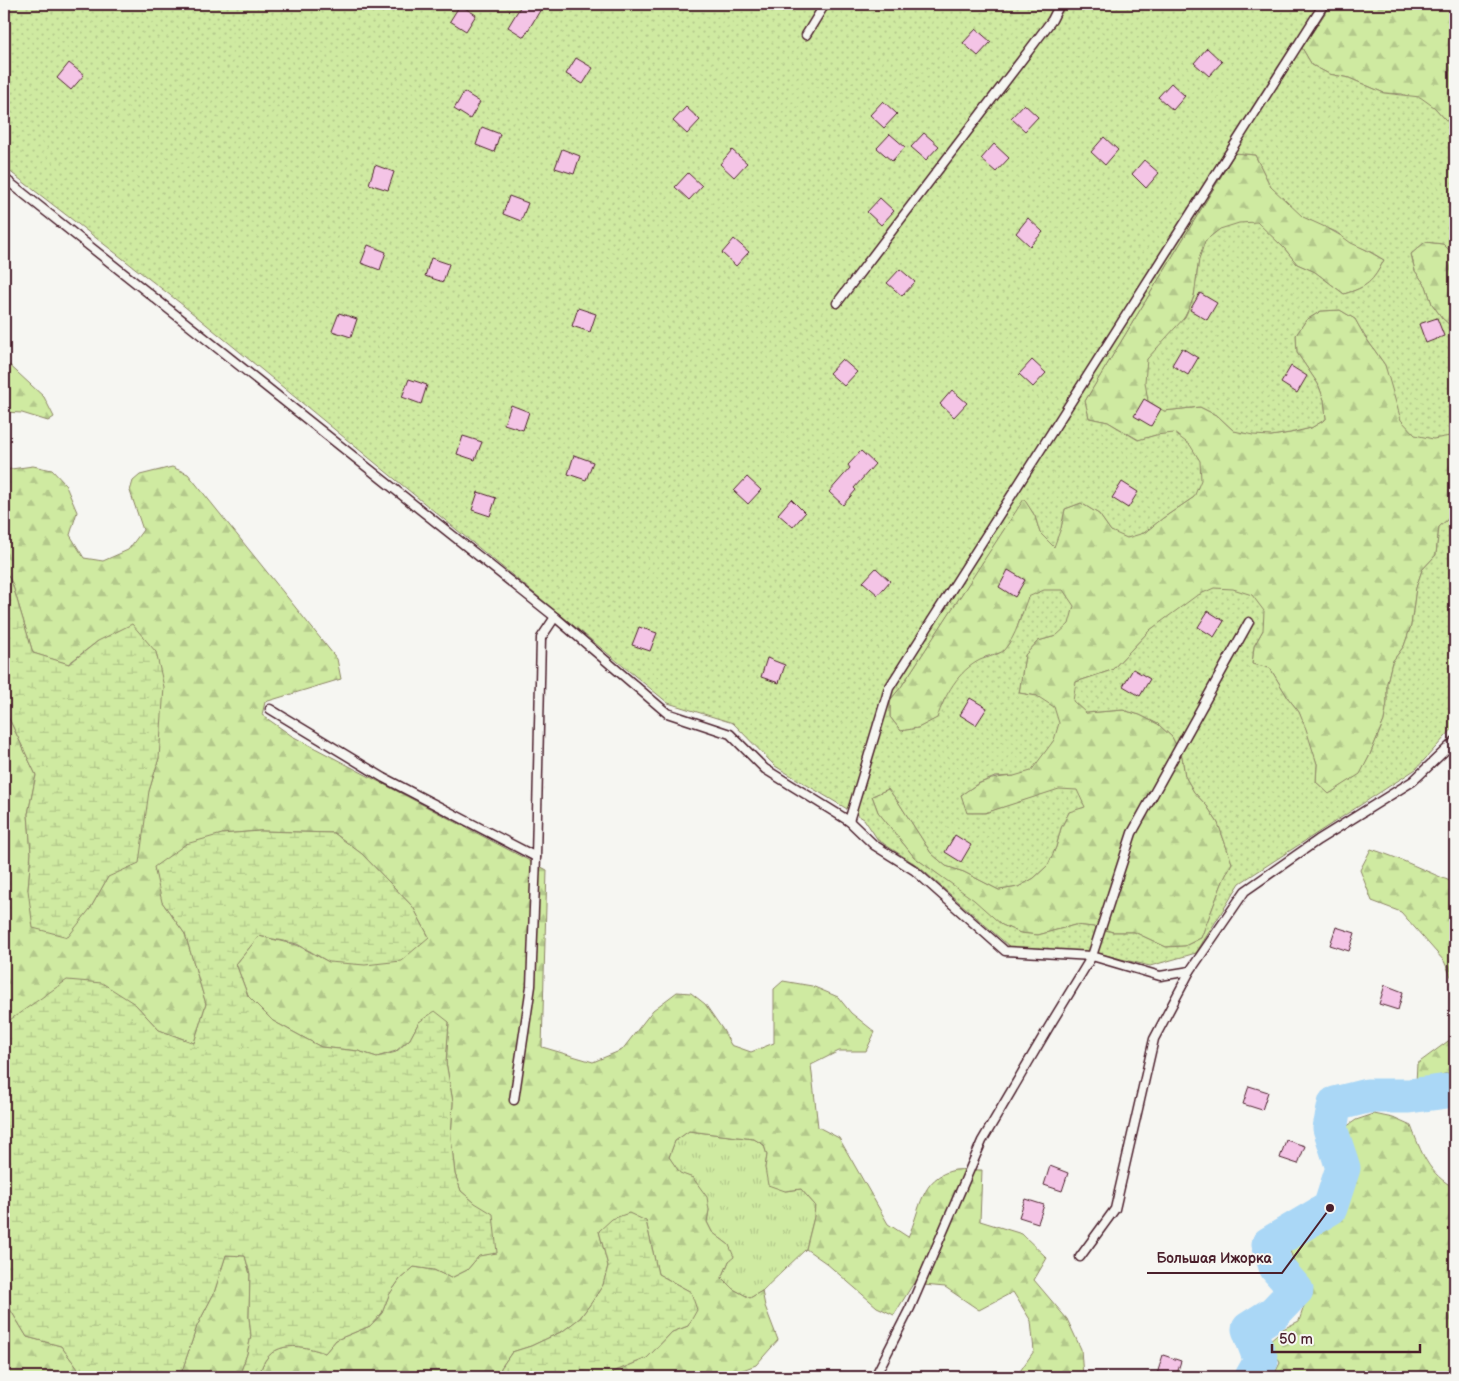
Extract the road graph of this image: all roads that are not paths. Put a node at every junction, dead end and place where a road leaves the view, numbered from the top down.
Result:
1 (825, 4) edge
2 (1060, 4) edge
3 (1324, 4) edge
4 (806, 35) dead end
5 (4, 178) edge
6 (838, 303) dead end
7 (555, 617) junction
8 (1250, 622) dead end
9 (270, 709) dead end
10 (1455, 740) edge
11 (849, 821) junction
12 (536, 857) junction
13 (1092, 956) junction
14 (1190, 971) junction
15 (514, 1100) dead end
16 (1080, 1257) dead end
17 (876, 1377) edge

1 - 4 lane
2 - 6 lane
3 - 11 lane
5 - 7 lane
7 - 11 lane
7 - 12 lane
8 - 13 lane
9 - 12 lane
10 - 14 lane
11 - 13 lane
12 - 15 lane
13 - 14 lane
13 - 17 lane
14 - 16 lane

